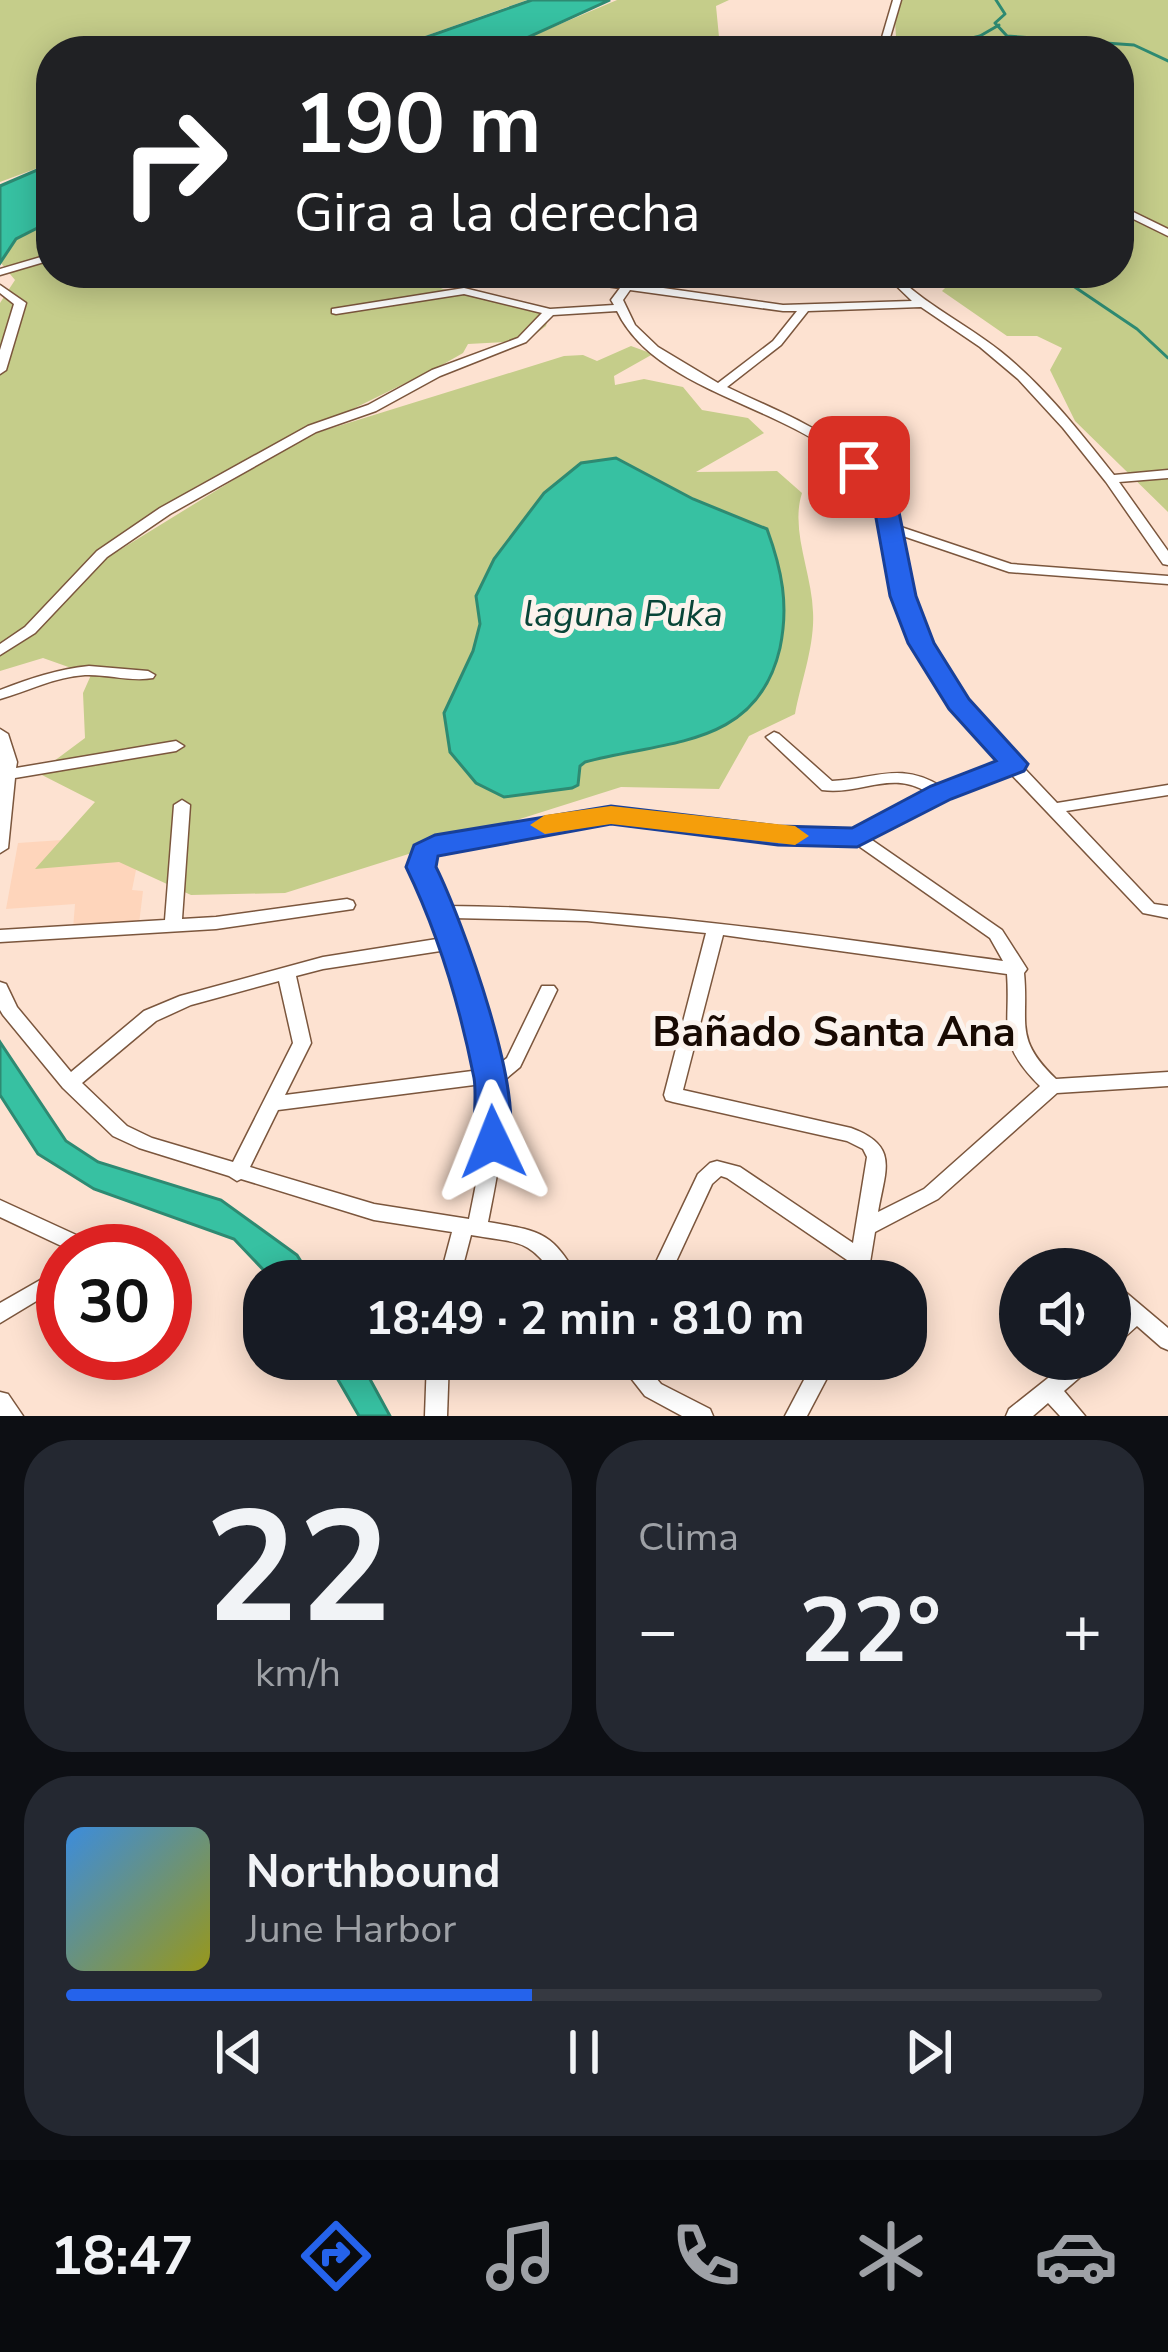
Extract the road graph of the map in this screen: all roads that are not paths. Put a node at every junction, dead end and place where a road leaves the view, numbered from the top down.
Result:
1 (897, 0) edge
2 (886, 36) edge
3 (1134, 216) edge
4 (1168, 233) edge
5 (36, 261) edge
6 (0, 272) edge
7 (0, 288) edge
8 (624, 288) edge
9 (633, 288) edge
10 (904, 288) edge
11 (922, 304) junction
12 (619, 308) junction
13 (804, 309) junction
14 (336, 311) dead end
15 (550, 312) junction
16 (0, 370) edge
17 (721, 387) junction
18 (1168, 474) edge
19 (1109, 479) junction
20 (889, 526) junction
21 (1168, 561) edge
22 (1168, 580) edge
23 (0, 651) edge
24 (148, 675) dead end
25 (0, 695) edge
26 (0, 734) edge
27 (773, 737) dead end
28 (176, 746) dead end
29 (1014, 764) junction
30 (8, 774) junction
31 (1168, 790) edge
32 (941, 793) junction
33 (182, 805) dead end
34 (1055, 808) junction
35 (857, 837) junction
36 (0, 848) edge
37 (347, 905) dead end
38 (443, 912) junction
39 (1161, 912) edge
40 (173, 926) junction
41 (716, 929) junction
42 (0, 936) edge
43 (452, 943) junction
44 (1018, 969) junction
45 (286, 972) junction
46 (0, 988) edge
47 (548, 990) dead end
48 (490, 1078) junction
49 (1168, 1079) edge
50 (70, 1083) junction
51 (1052, 1086) junction
52 (273, 1104) junction
53 (237, 1173) junction
54 (0, 1208) edge
55 (36, 1225) edge
56 (470, 1226) junction
57 (867, 1227) junction
58 (457, 1260) edge
59 (555, 1260) edge
60 (667, 1260) edge
61 (846, 1260) edge
62 (862, 1260) edge
63 (36, 1292) edge
64 (1131, 1311) edge
65 (0, 1314) edge
66 (1136, 1316) junction
67 (1131, 1320) edge
68 (1168, 1341) edge
69 (437, 1380) edge
70 (645, 1380) edge
71 (815, 1380) edge
72 (1064, 1380) edge
73 (1051, 1392) junction
74 (0, 1401) edge
75 (12, 1416) edge
76 (436, 1416) edge
77 (702, 1416) edge
78 (796, 1416) edge
79 (1017, 1416) edge
80 (1074, 1416) edge

1 - 2 street
3 - 4 street
5 - 6 street
7 - 16 street
8 - 12 street
9 - 13 street
10 - 11 street
11 - 13 street
11 - 19 street
12 - 15 street
12 - 17 street
13 - 17 street
14 - 15 street
15 - 23 street
17 - 20 street
18 - 19 street
19 - 21 street
20 - 22 street
20 - 29 street
24 - 25 street
26 - 30 street
27 - 32 street
28 - 30 street
29 - 32 street
29 - 34 street
30 - 36 street
31 - 34 street
32 - 35 street
33 - 40 street
34 - 39 street
35 - 38 street
35 - 44 street
37 - 40 street
38 - 41 street
38 - 43 street
40 - 42 street
41 - 44 street
41 - 57 street
43 - 45 street
43 - 48 street
44 - 51 street
45 - 50 street
45 - 52 street
46 - 50 street
47 - 48 street
48 - 52 street
48 - 56 street
49 - 51 street
50 - 53 street
51 - 57 street
52 - 53 street
53 - 56 street
54 - 55 street
56 - 58 street
56 - 59 street
57 - 62 street
60 - 61 street
63 - 65 street
64 - 66 street
66 - 67 street
66 - 68 street
69 - 76 street
70 - 77 street
71 - 78 street
72 - 73 street
73 - 79 street
73 - 80 street
74 - 75 street

